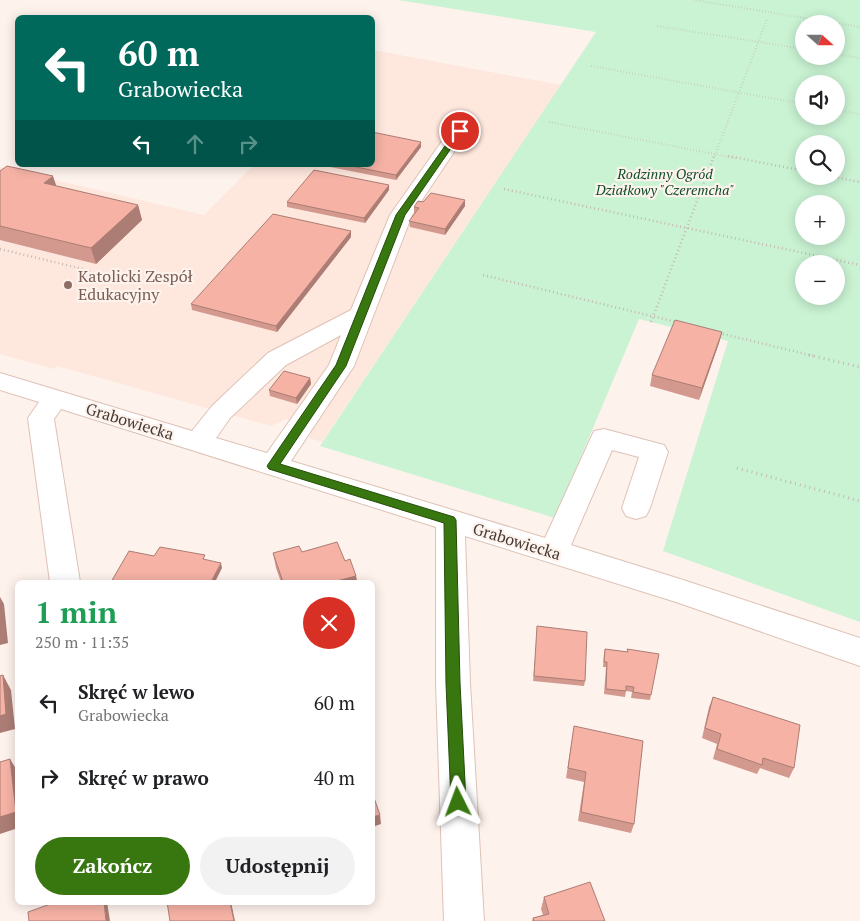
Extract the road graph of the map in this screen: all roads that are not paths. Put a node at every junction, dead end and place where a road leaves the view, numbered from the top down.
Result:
1 (460, 131) dead end
2 (361, 315) junction
3 (0, 381) edge
4 (55, 398) junction
5 (198, 442) junction
6 (273, 466) junction
7 (636, 508) dead end
8 (450, 520) junction
9 (553, 552) junction
10 (65, 580) edge
11 (860, 652) edge
12 (463, 921) edge

1 - 2 street
2 - 5 street
2 - 6 street
3 - 4 street, Grabowiecka
4 - 5 street, Grabowiecka
4 - 10 street
5 - 6 street, Grabowiecka
6 - 8 street, Grabowiecka
7 - 9 street
8 - 9 street, Grabowiecka
8 - 12 street
9 - 11 street, Grabowiecka

